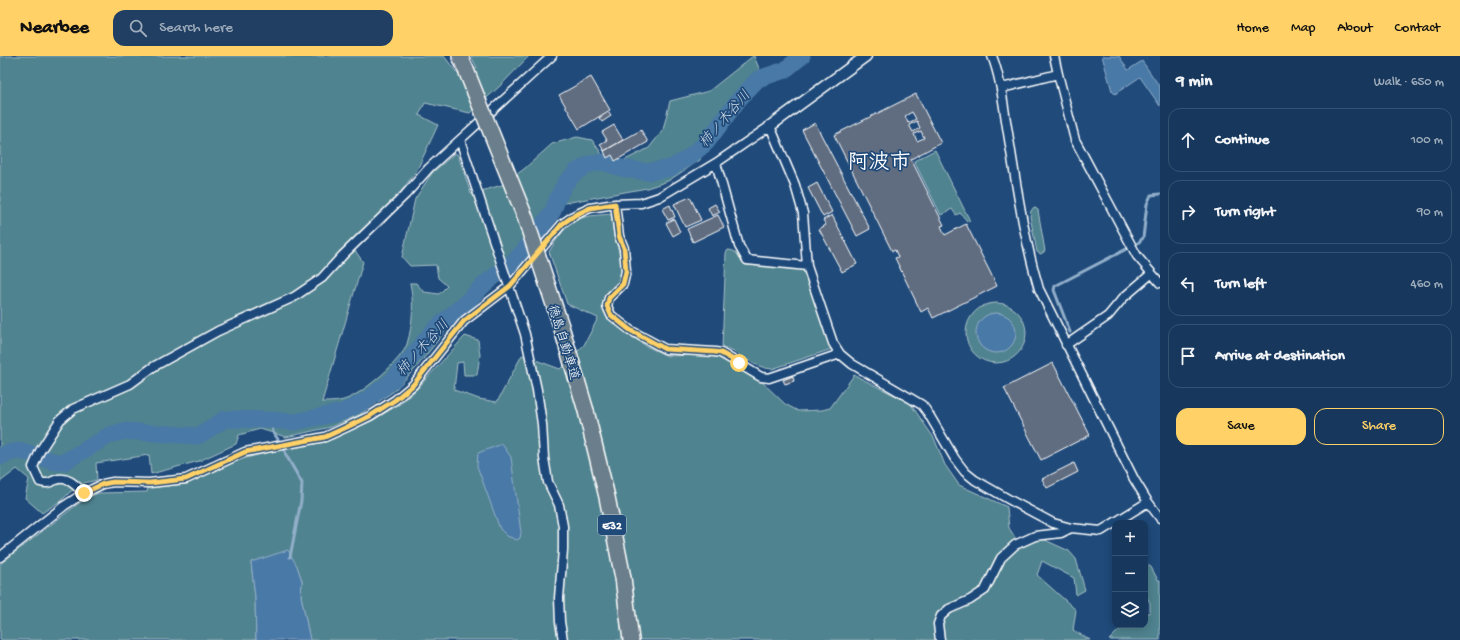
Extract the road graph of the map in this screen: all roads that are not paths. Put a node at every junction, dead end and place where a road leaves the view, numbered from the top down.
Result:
1 (460, 56) edge
2 (552, 56) edge
3 (866, 56) edge
4 (992, 56) edge
5 (1054, 56) edge
6 (1058, 74) junction
7 (1002, 88) junction
8 (770, 126) junction
9 (460, 140) junction
10 (716, 163) junction
11 (615, 204) junction
12 (807, 266) junction
13 (1151, 274) junction
14 (1160, 283) edge
15 (510, 286) junction
16 (1066, 344) junction
17 (840, 354) junction
18 (84, 493) junction
19 (1148, 502) junction
20 (1160, 518) edge
21 (1071, 528) junction
22 (0, 556) edge
23 (563, 640) edge
24 (631, 640) edge
25 (940, 640) edge

1 - 24 highway, 徳島自動車道 / E32, bridge
2 - 9 street
3 - 8 street
4 - 7 street
5 - 6 street
6 - 7 street
6 - 13 street
7 - 16 street
8 - 10 street
8 - 12 street
9 - 15 street
9 - 18 street
10 - 11 street
10 - 12 street
11 - 15 street
11 - 17 street
12 - 17 street
13 - 14 street
13 - 16 street
15 - 18 street
15 - 23 street
16 - 19 street
17 - 21 street
18 - 22 street
19 - 20 street
19 - 21 street
21 - 25 street

